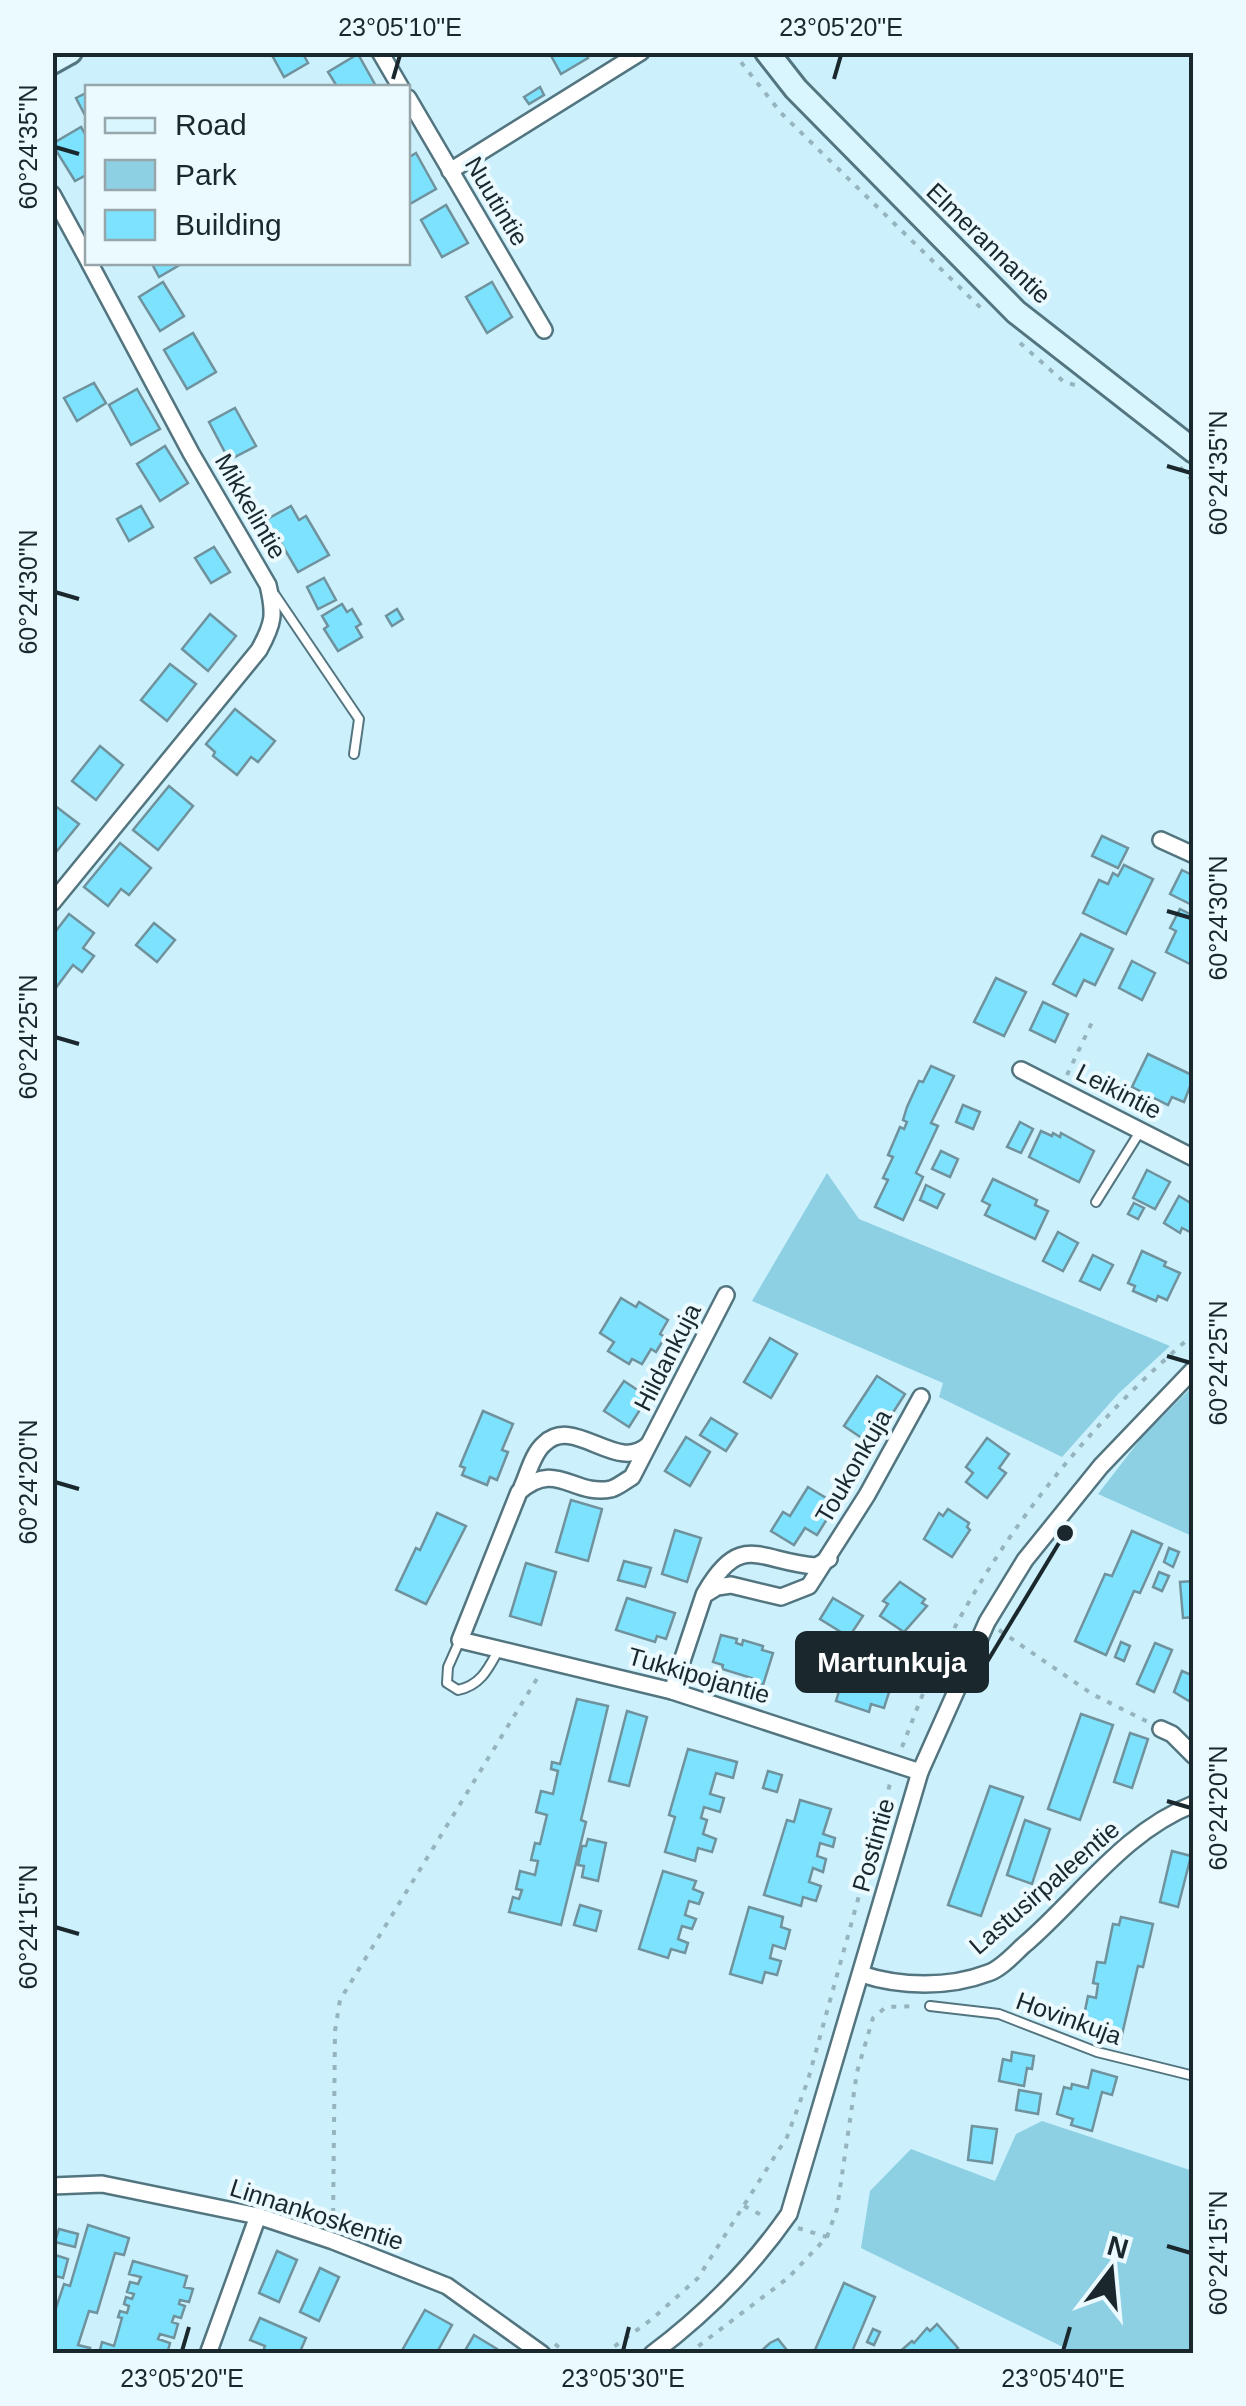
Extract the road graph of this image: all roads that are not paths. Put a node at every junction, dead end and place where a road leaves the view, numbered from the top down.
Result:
1 (70, 52) edge
2 (380, 52) edge
3 (641, 52) edge
4 (767, 52) edge
5 (52, 62) edge
6 (399, 85) edge
7 (410, 101) edge
8 (450, 170) junction
9 (52, 194) edge
10 (85, 255) edge
11 (90, 265) edge
12 (544, 330) dead end
13 (1194, 451) edge
14 (268, 585) junction
15 (354, 754) dead end
16 (1161, 840) dead end
17 (1194, 855) edge
18 (52, 903) edge
19 (1021, 1070) dead end
20 (1141, 1130) junction
21 (1194, 1158) edge
22 (1096, 1202) dead end
23 (726, 1295) dead end
24 (1194, 1369) edge
25 (921, 1397) dead end
26 (652, 1443) junction
27 (520, 1492) junction
28 (828, 1559) junction
29 (704, 1595) junction
30 (460, 1640) junction
31 (499, 1649) junction
32 (672, 1691) junction
33 (1160, 1728) road end
34 (1194, 1756) edge
35 (920, 1772) junction
36 (1194, 1804) edge
37 (861, 1974) junction
38 (930, 2006) road end
39 (1194, 2076) edge
40 (53, 2186) edge
41 (258, 2216) junction
42 (208, 2354) edge
43 (542, 2354) edge
44 (652, 2354) edge

1 - 5 street
2 - 6 street
3 - 8 street
4 - 13 street, Elmerannantie
7 - 8 street, Nuutintie
8 - 12 street, Nuutintie
9 - 10 street, Mikkelintie
11 - 14 street, Mikkelintie
14 - 15 lane
14 - 18 street, Mikkelintie
16 - 17 street
19 - 20 street, Leikintie
20 - 21 street, Leikintie
20 - 22 lane
23 - 26 street, Hildankuja
24 - 35 street, Postintie
25 - 28 street, Toukonkuja
26 - 27 street, Hildankuja
26 - 27 street, Hildankuja
27 - 30 street, Hildankuja
28 - 29 street, Toukonkuja
28 - 29 street, Toukonkuja
29 - 32 street, Toukonkuja
30 - 31 street, Tukkipojantie
30 - 31 lane
31 - 32 street, Tukkipojantie
32 - 35 street, Tukkipojantie
33 - 34 street
35 - 37 street, Postintie
36 - 37 street, Lastusirpaleentie
37 - 44 street, Postintie
38 - 39 lane, Hovinkuja
40 - 41 street, Linnankoskentie
41 - 42 street
41 - 43 street, Linnankoskentie

